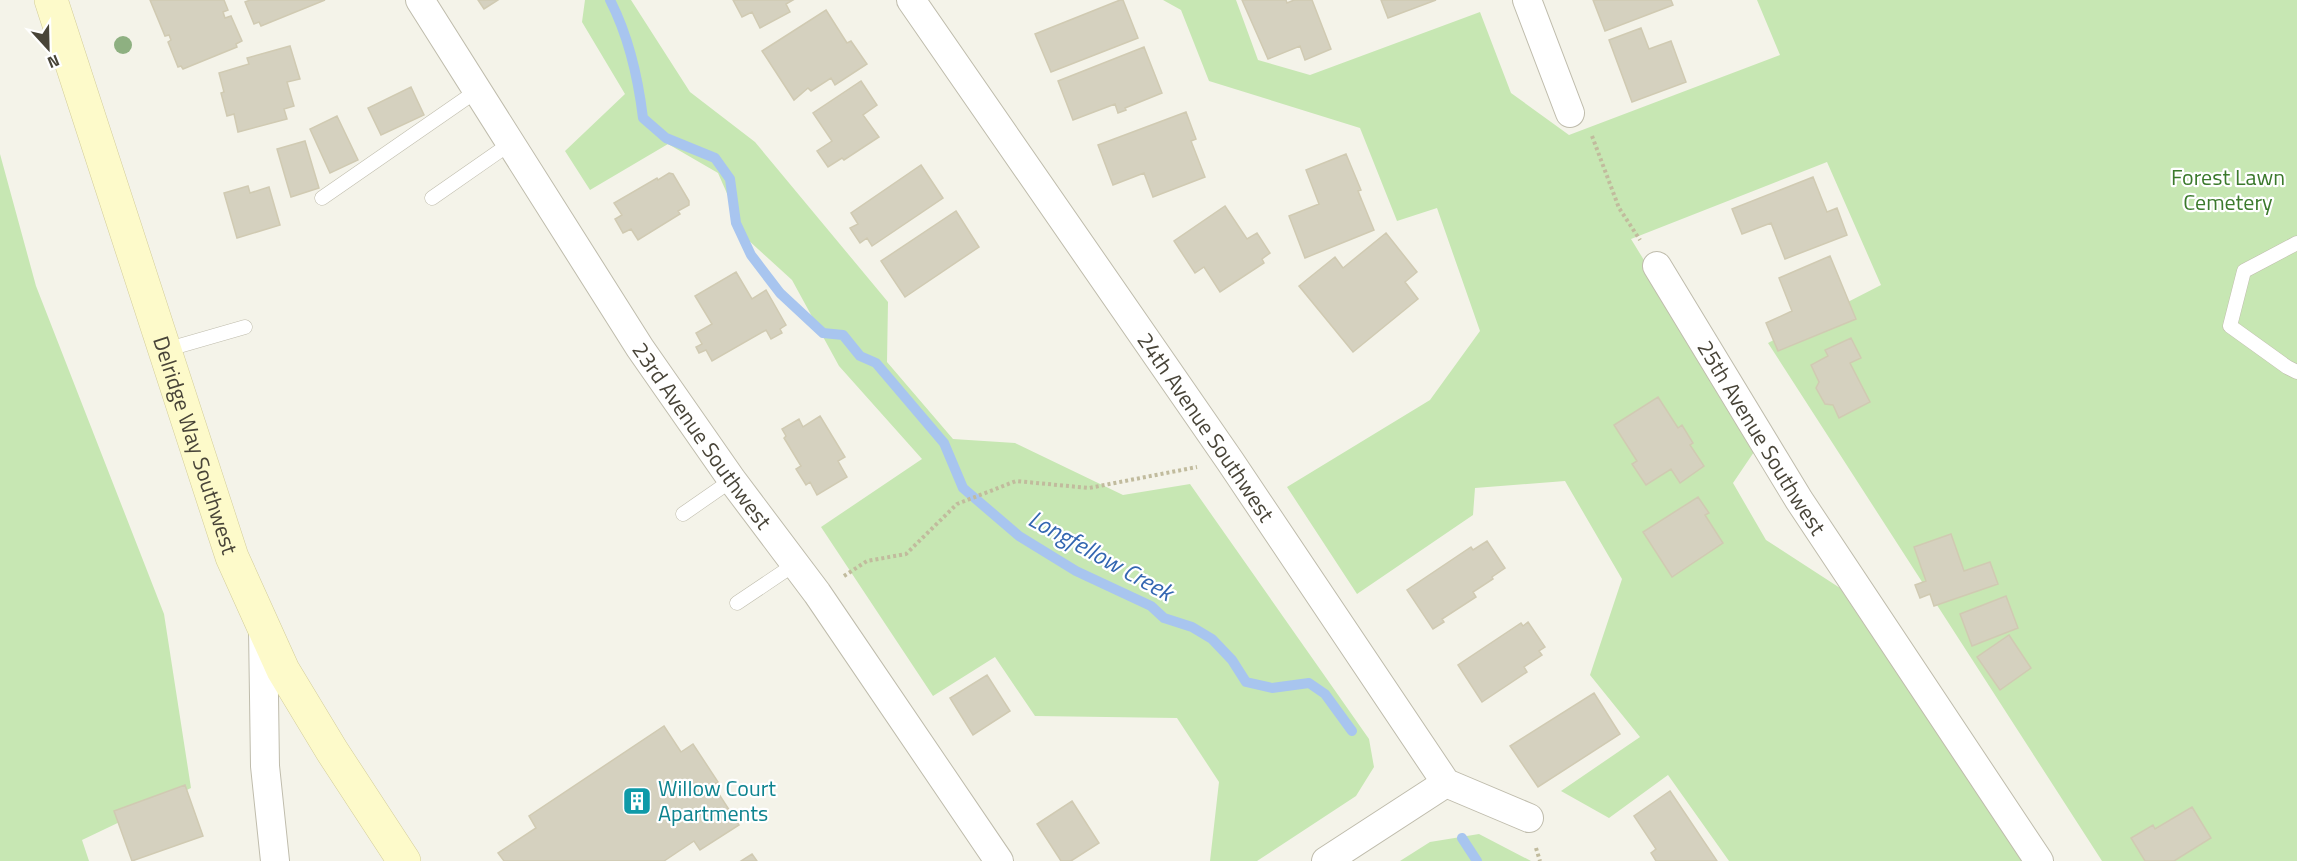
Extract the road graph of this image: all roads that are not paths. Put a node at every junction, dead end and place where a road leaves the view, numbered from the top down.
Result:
1 (51, 0) edge
2 (420, 0) edge
3 (911, 0) edge
4 (1527, 0) edge
5 (478, 90) junction
6 (1570, 113) road end
7 (511, 143) junction
8 (322, 198) dead end
9 (432, 198) dead end
10 (2297, 243) edge
11 (1657, 266) road end
12 (245, 327) dead end
13 (165, 350) junction
14 (2297, 372) edge
15 (732, 480) junction
16 (683, 514) dead end
17 (795, 564) junction
18 (737, 603) dead end
19 (262, 628) junction
20 (1446, 783) junction
21 (1528, 818) dead end
22 (275, 861) edge
23 (404, 861) edge
24 (999, 861) edge
25 (1326, 861) edge
26 (2039, 861) edge

1 - 13 main road, Delridge Way Southwest
2 - 5 street, 23rd Avenue Southwest
3 - 20 street, 24th Avenue Southwest
4 - 6 street
5 - 7 street, 23rd Avenue Southwest
5 - 8 lane
7 - 9 lane
7 - 15 street, 23rd Avenue Southwest
10 - 14 lane
11 - 26 street, 25th Avenue Southwest
12 - 13 lane
13 - 19 main road, Delridge Way Southwest
15 - 16 lane
15 - 17 street, 23rd Avenue Southwest
17 - 18 lane
17 - 24 street, 23rd Avenue Southwest
19 - 22 street
19 - 23 main road, Delridge Way Southwest
20 - 21 street
20 - 25 street

